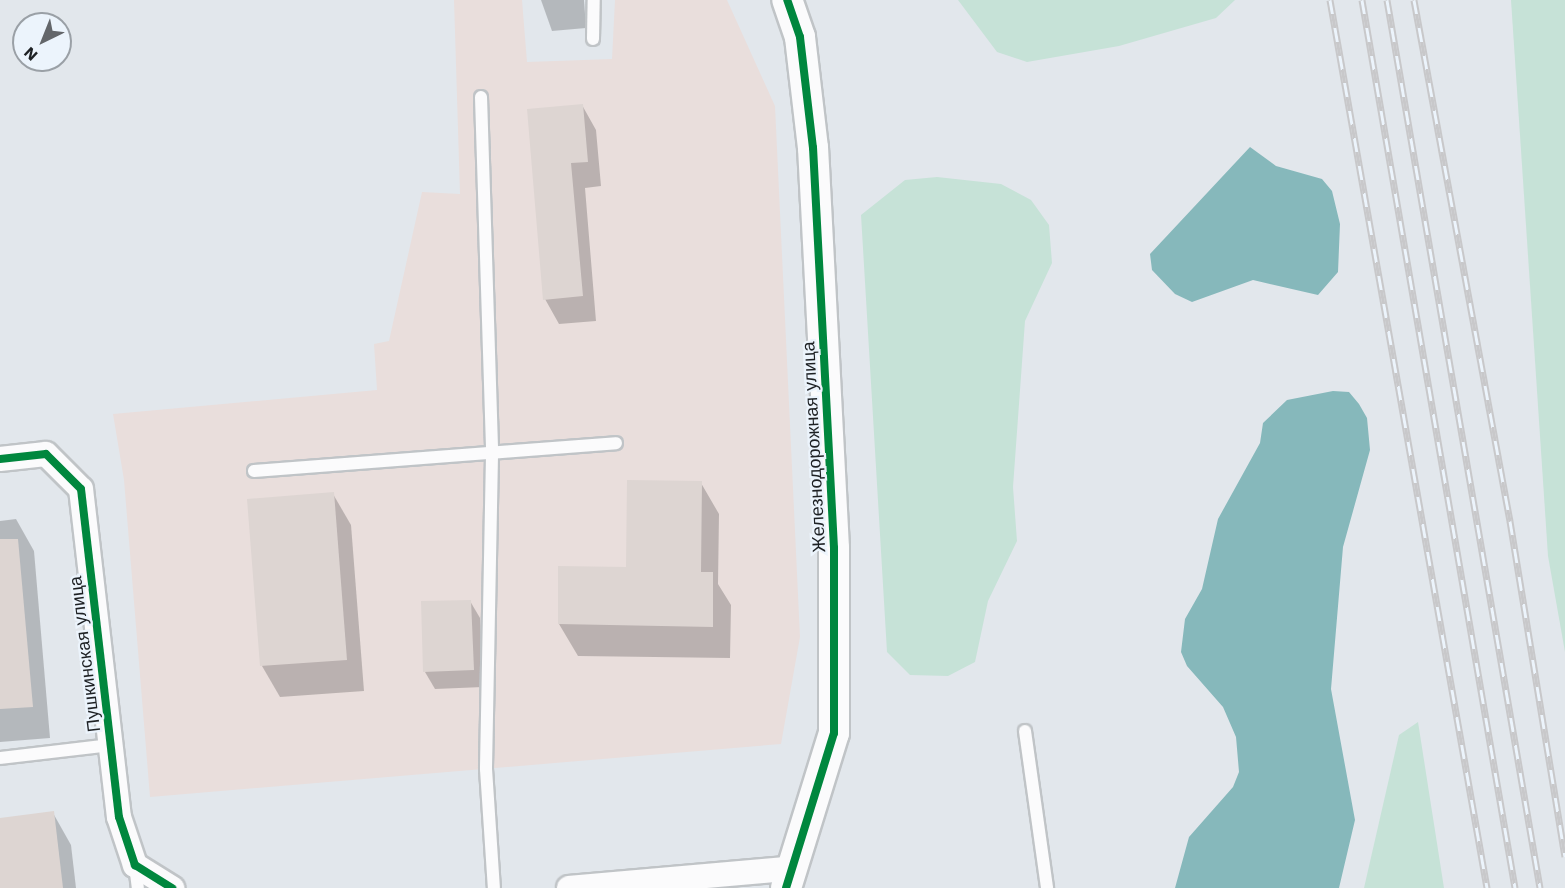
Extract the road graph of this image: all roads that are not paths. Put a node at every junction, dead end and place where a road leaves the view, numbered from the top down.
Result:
1 (594, 0) edge
2 (787, 0) edge
3 (593, 39) dead end
4 (481, 97) dead end
5 (616, 443) dead end
6 (492, 455) junction
7 (0, 459) edge
8 (254, 471) dead end
9 (1025, 731) dead end
10 (111, 745) junction
11 (0, 758) edge
12 (137, 876) edge
13 (787, 878) edge
14 (172, 888) edge
15 (494, 888) edge
16 (569, 888) edge
17 (1047, 888) edge

1 - 3 lane
2 - 13 street, Железнодорожная улица
4 - 6 lane
5 - 6 lane
6 - 8 lane
6 - 15 lane
7 - 10 street, Пушкинская улица
9 - 17 lane
10 - 11 lane
10 - 12 street, Пушкинская улица
12 - 14 street, Пушкинская улица
13 - 16 street

